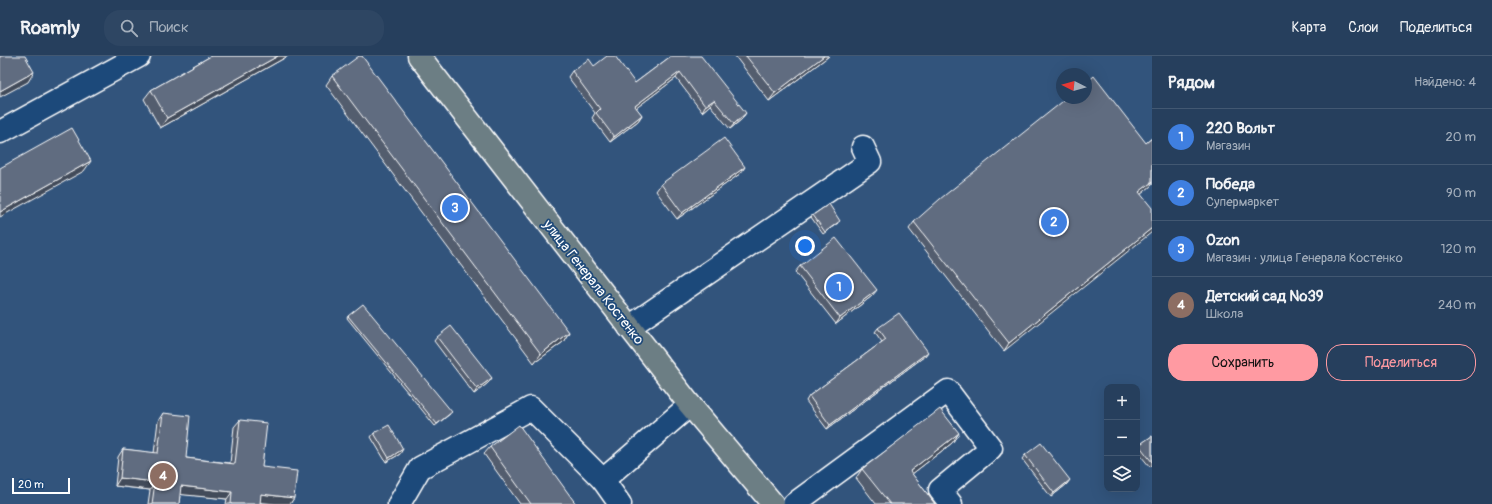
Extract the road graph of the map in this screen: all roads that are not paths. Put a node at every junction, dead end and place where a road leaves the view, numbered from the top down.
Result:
1 (139, 56) edge
2 (419, 56) edge
3 (0, 132) edge
4 (863, 147) dead end
5 (629, 327) junction
6 (690, 405) junction
7 (603, 480) junction
8 (399, 504) edge
9 (620, 504) edge
10 (773, 504) edge
11 (794, 504) edge
12 (951, 504) edge

1 - 3 street
2 - 5 main road, улица Генерала Костенко
4 - 5 street
5 - 6 main road, улица Генерала Костенко
6 - 7 street
6 - 10 main road, улица Генерала Костенко
7 - 8 street
7 - 9 street
11 - 12 street

